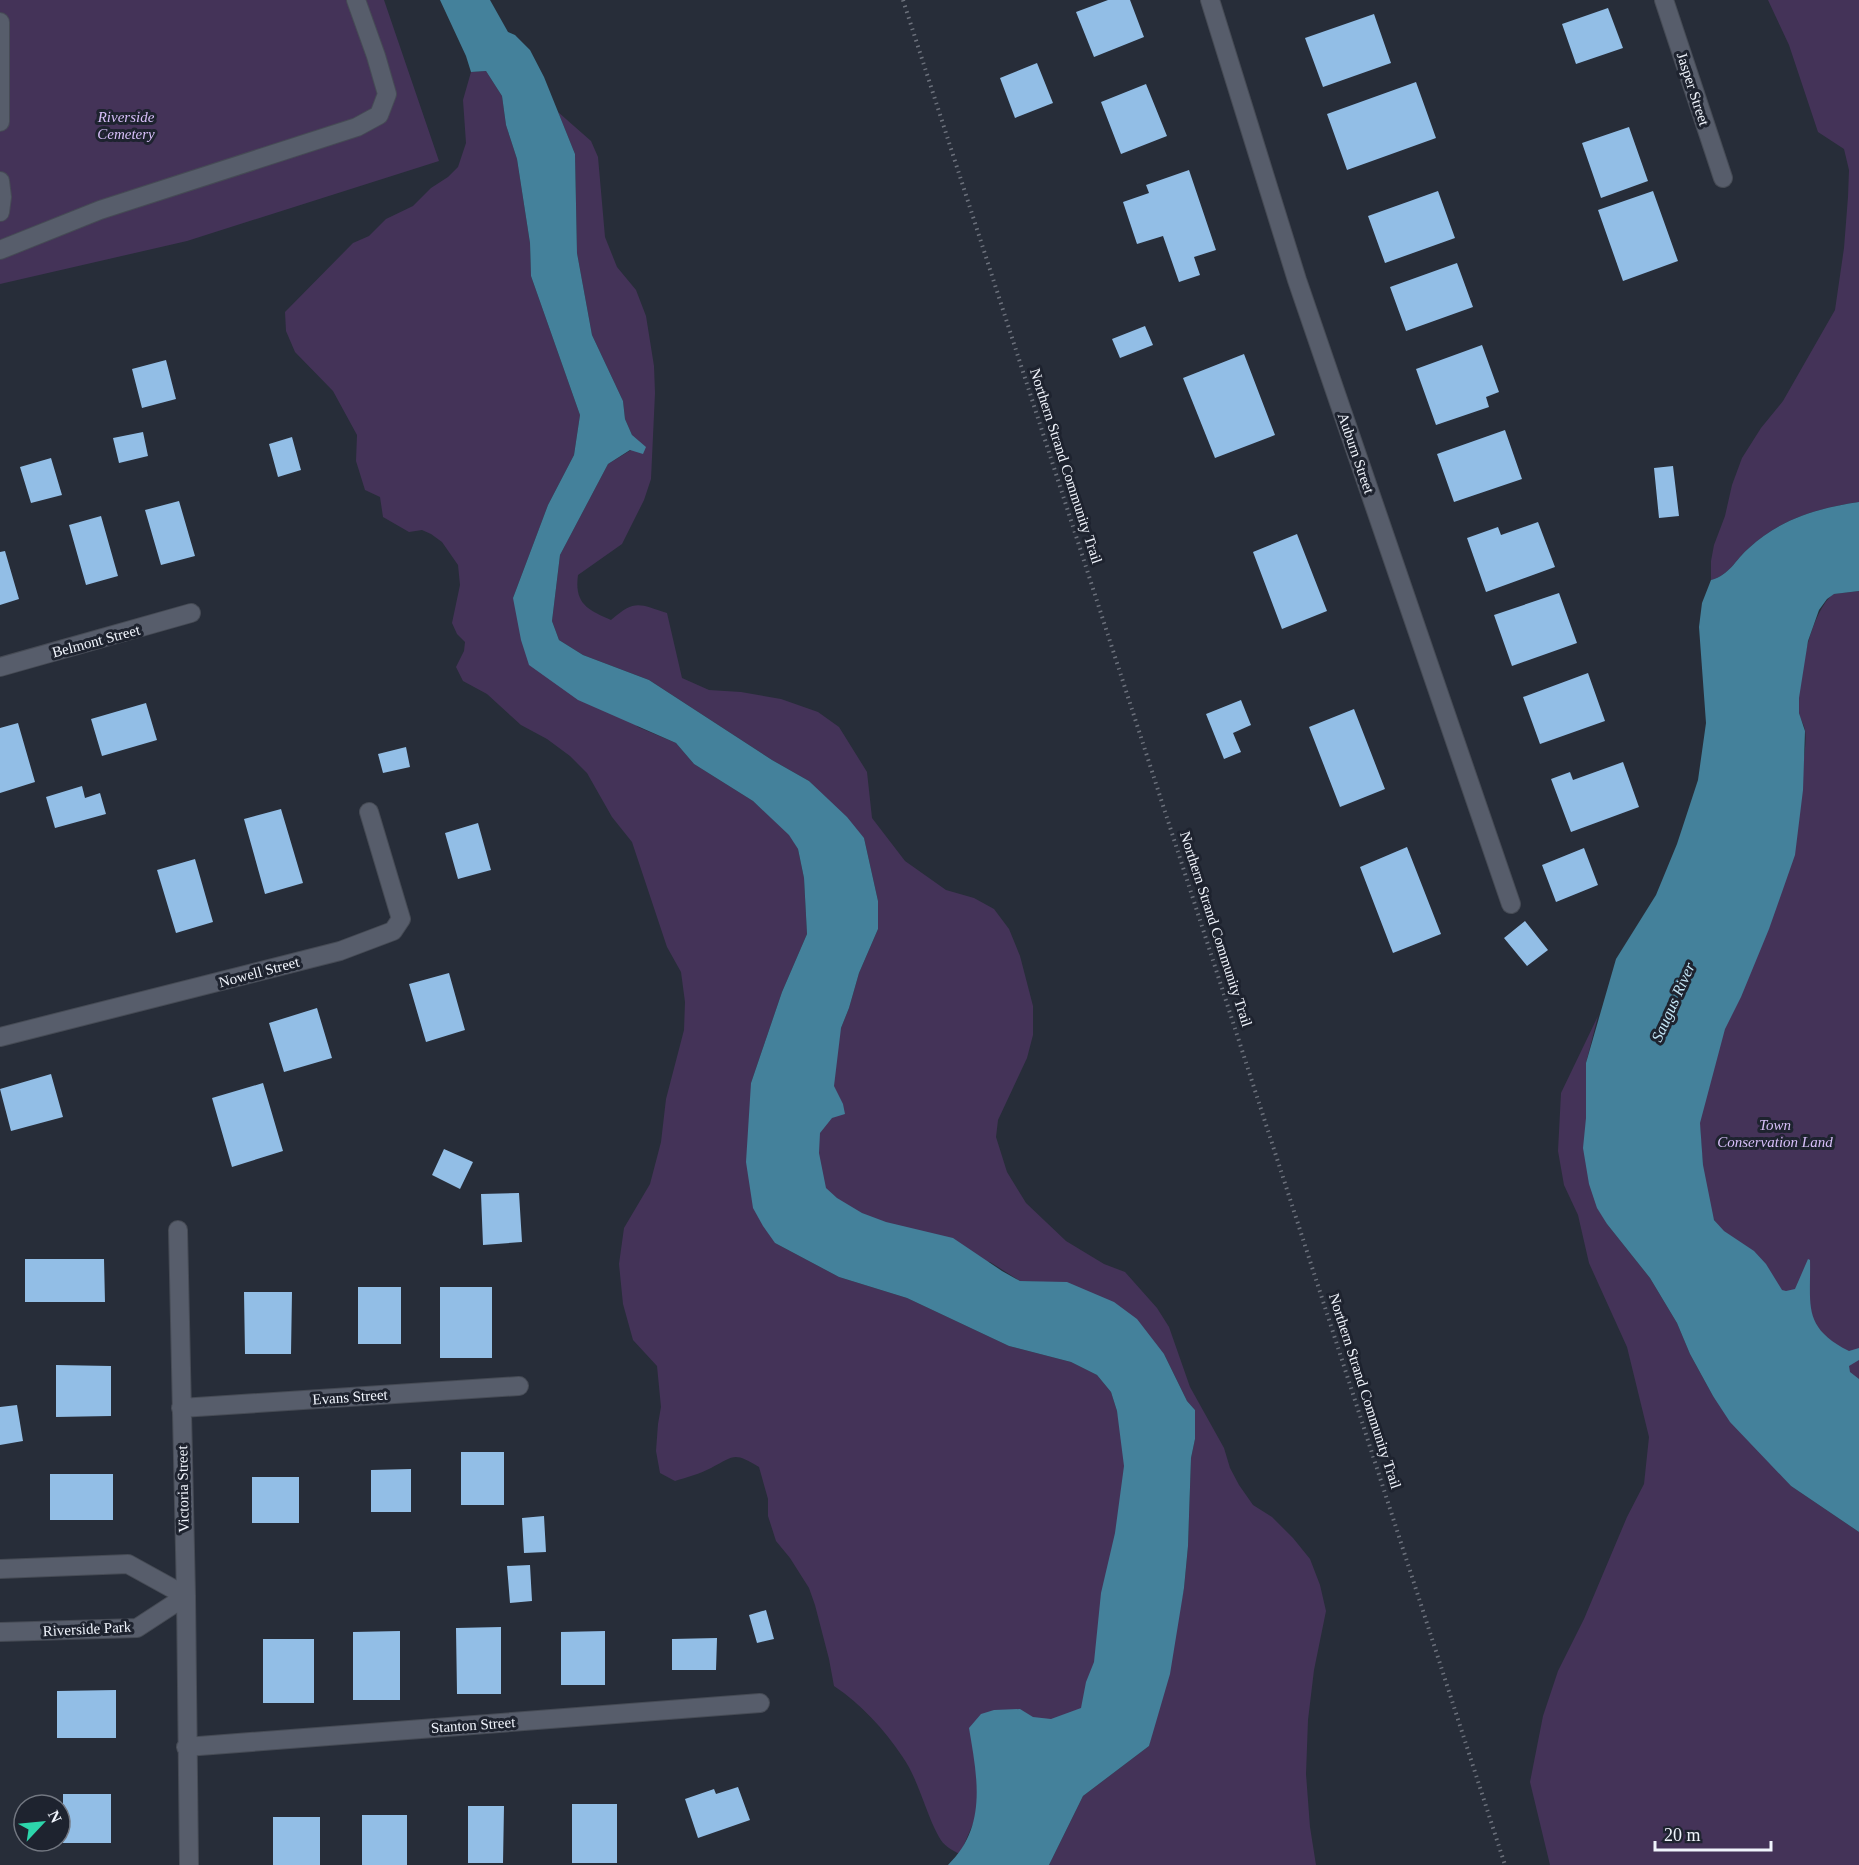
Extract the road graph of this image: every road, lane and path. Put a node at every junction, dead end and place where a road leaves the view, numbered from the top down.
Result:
1 (356, 0) edge
2 (903, 0) edge
3 (1210, 0) edge
4 (1664, 0) edge
5 (0, 22) edge
6 (0, 122) edge
7 (1723, 178) dead end
8 (0, 182) edge
9 (0, 212) edge
10 (0, 250) edge
11 (191, 614) dead end
12 (0, 667) edge
13 (369, 812) dead end
14 (1511, 904) dead end
15 (0, 1037) edge
16 (178, 1230) dead end
17 (519, 1386) dead end
18 (181, 1408) junction
19 (0, 1569) edge
20 (186, 1596) junction
21 (0, 1632) edge
22 (760, 1703) dead end
23 (186, 1747) junction
24 (189, 1865) edge
25 (1505, 1865) edge

1 - 10 street
2 - 25 path, Northern Strand Community Trail
3 - 14 street, Auburn Street
4 - 7 street, Jasper Street
5 - 6 street
8 - 9 street
11 - 12 street, Belmont Street
13 - 15 street, Nowell Street
16 - 18 street, Victoria Street
17 - 18 street, Evans Street
18 - 20 street, Victoria Street
19 - 20 street
20 - 21 street, Riverside Park
20 - 23 street, Victoria Street
22 - 23 street, Stanton Street
23 - 24 street, Victoria Street

